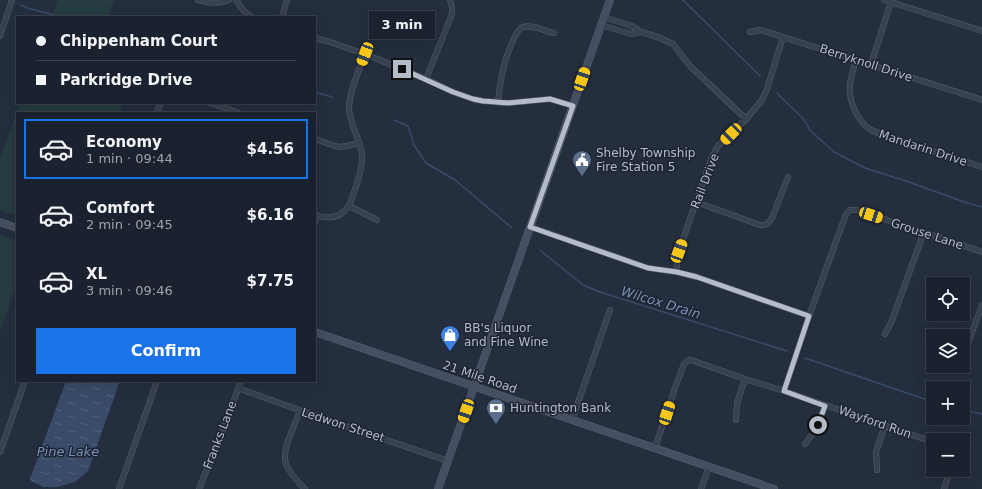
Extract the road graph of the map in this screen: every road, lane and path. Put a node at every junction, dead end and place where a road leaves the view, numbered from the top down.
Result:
1 (12, 0) edge
2 (198, 0) edge
3 (229, 0) edge
4 (236, 0) edge
5 (287, 0) edge
6 (450, 0) edge
7 (610, 0) edge
8 (884, 0) edge
9 (891, 2) junction
10 (250, 16) edge
11 (282, 16) edge
12 (604, 17) junction
13 (601, 25) junction
14 (982, 31) edge
15 (641, 32) junction
16 (750, 32) dead end
17 (554, 33) dead end
18 (0, 36) edge
19 (783, 37) junction
20 (316, 38) edge
21 (365, 54) junction
22 (856, 60) junction
23 (871, 64) junction
24 (426, 79) junction
25 (982, 100) edge
26 (498, 102) junction
27 (213, 104) edge
28 (573, 106) junction
29 (236, 112) edge
30 (746, 119) junction
31 (316, 139) edge
32 (359, 143) junction
33 (982, 167) edge
34 (788, 177) dead end
35 (696, 202) junction
36 (349, 206) junction
37 (316, 215) edge
38 (376, 220) dead end
39 (0, 222) edge
40 (530, 227) junction
41 (16, 228) edge
42 (924, 232) junction
43 (982, 252) edge
44 (677, 272) junction
45 (982, 305) edge
46 (610, 310) dead end
47 (809, 316) junction
48 (316, 332) edge
49 (885, 334) dead end
50 (970, 338) edge
51 (745, 379) junction
52 (25, 382) edge
53 (157, 382) edge
54 (241, 382) edge
55 (474, 387) junction
56 (238, 388) junction
57 (784, 391) junction
58 (825, 406) junction
59 (300, 411) junction
60 (572, 420) junction
61 (736, 420) dead end
62 (885, 425) junction
63 (926, 440) edge
64 (805, 444) dead end
65 (656, 448) junction
66 (0, 452) edge
67 (448, 461) junction
68 (709, 466) junction
69 (877, 470) dead end
70 (948, 477) edge
71 (119, 489) edge
72 (199, 489) edge
73 (305, 489) edge
74 (438, 489) edge
75 (701, 489) edge
76 (774, 489) edge
77 (944, 489) edge

1 - 18 street
2 - 3 street
4 - 10 street
5 - 11 street
6 - 24 street
7 - 12 street
8 - 9 street
9 - 14 street
9 - 23 street
12 - 13 street
12 - 15 street
13 - 15 street
13 - 28 street
15 - 30 street
16 - 19 street, Berryknoll Drive
17 - 26 street
19 - 22 street, Berryknoll Drive
19 - 30 street, Rail Drive
20 - 21 street
21 - 24 street
21 - 32 street
22 - 23 street, Berryknoll Drive
22 - 33 street, Mandarin Drive
23 - 25 street, Berryknoll Drive
24 - 26 street
26 - 28 street
27 - 29 street
28 - 40 street
30 - 35 street, Rail Drive
31 - 32 street
32 - 36 street
34 - 35 street
35 - 44 street, Rail Drive
36 - 37 street
36 - 38 street
39 - 41 street
40 - 44 street
40 - 55 street
42 - 43 street, Grouse Lane
42 - 47 street, Grouse Lane
42 - 49 street
44 - 47 street
45 - 50 street
46 - 60 street
47 - 57 street
48 - 55 street, 21 Mile Road
51 - 57 street, Wayford Run
51 - 61 street
51 - 65 street, Wayford Run
52 - 66 street
53 - 71 street
54 - 56 street, Franks Lane
55 - 60 street, 21 Mile Road
55 - 67 street
56 - 59 street, Ledwon Street
56 - 72 street, Franks Lane
57 - 58 street, Wayford Run
58 - 62 street, Wayford Run
58 - 64 street
59 - 67 street, Ledwon Street
59 - 73 street
60 - 65 street, 21 Mile Road
62 - 63 street, Wayford Run
62 - 69 street
65 - 68 street, 21 Mile Road
67 - 74 street
68 - 75 street
68 - 76 street, 21 Mile Road
70 - 77 street

